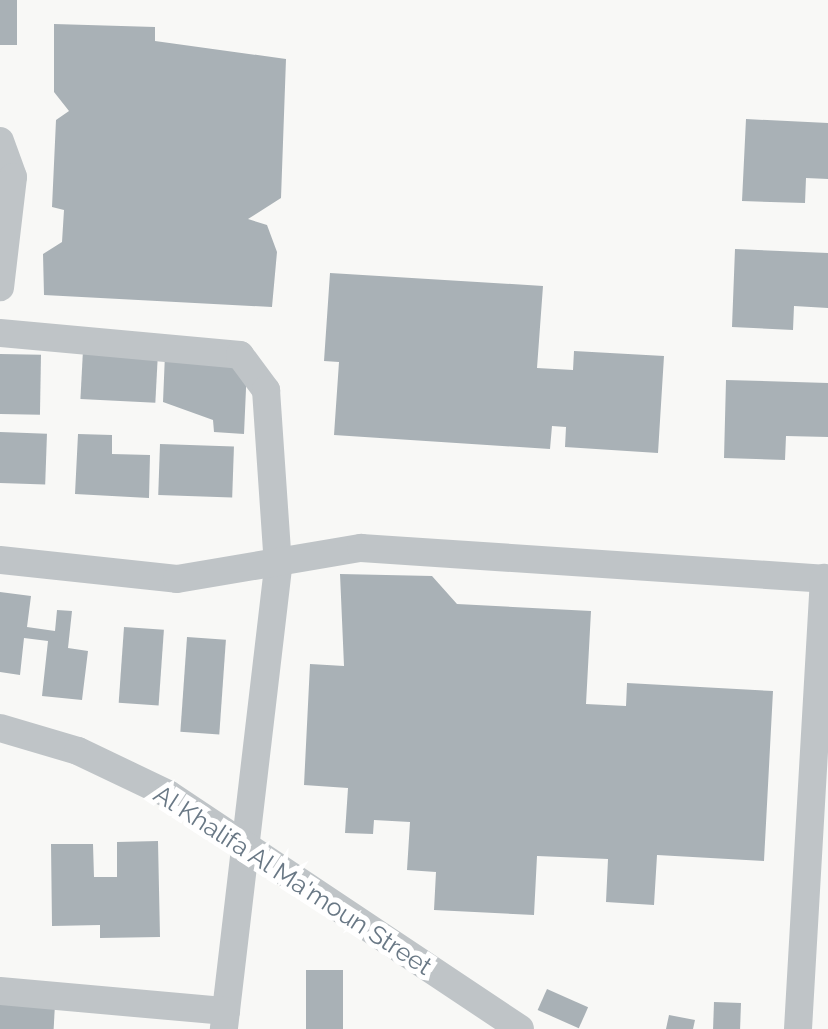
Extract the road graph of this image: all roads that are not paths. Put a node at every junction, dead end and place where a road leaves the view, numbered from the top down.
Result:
1 (0, 141) edge
2 (0, 287) edge
3 (0, 333) edge
4 (0, 560) edge
5 (278, 568) junction
6 (826, 578) edge
7 (0, 728) edge
8 (245, 850) junction
9 (0, 991) edge
10 (225, 1020) edge
11 (520, 1029) edge
12 (798, 1029) edge

1 - 2 street
3 - 5 street
4 - 5 street
5 - 6 street
5 - 8 street
6 - 12 street
7 - 8 street, Al Khalifa Al Ma'moun Street
8 - 10 street
8 - 11 street, Al Khalifa Al Ma'moun Street
9 - 10 street

